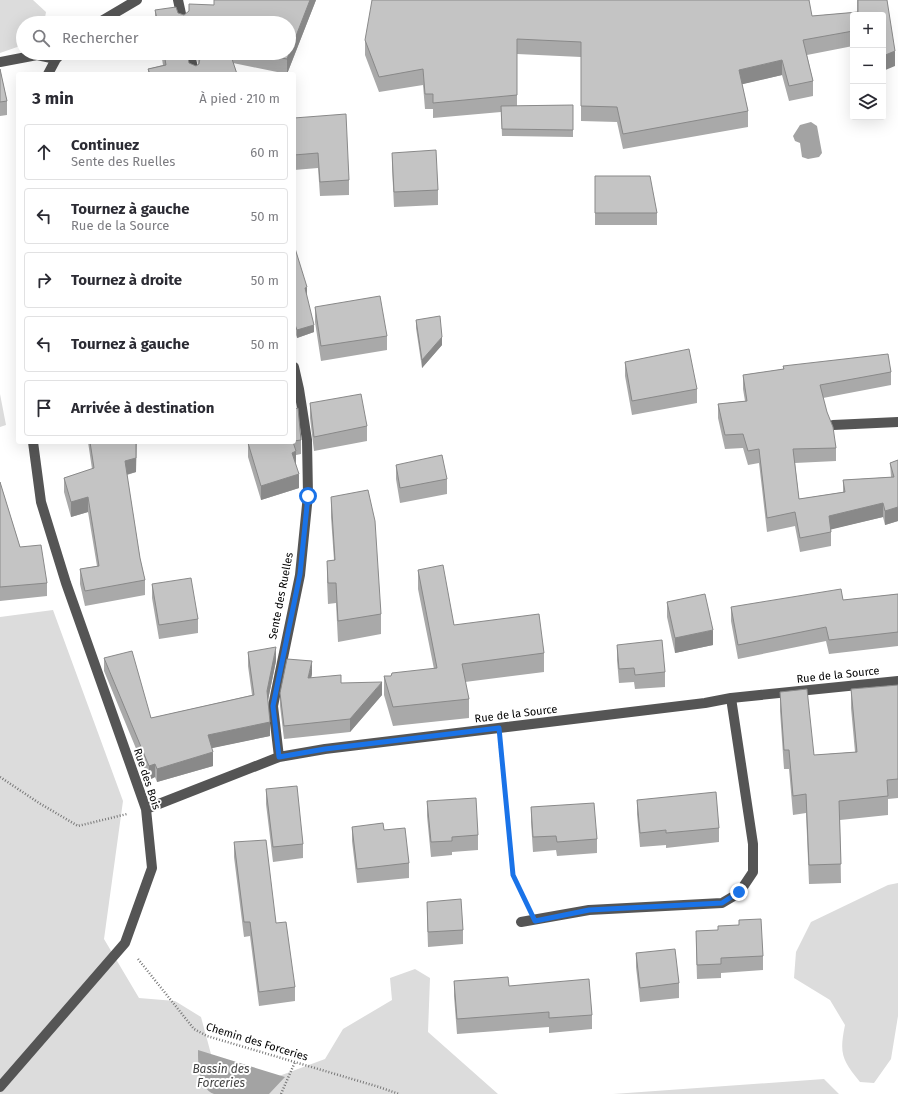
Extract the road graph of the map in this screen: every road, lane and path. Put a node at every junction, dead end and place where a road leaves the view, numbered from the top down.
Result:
1 (138, 0) edge
2 (178, 0) edge
3 (110, 16) edge
4 (181, 16) edge
5 (16, 59) edge
6 (57, 60) edge
7 (191, 60) edge
8 (0, 62) edge
9 (49, 72) edge
10 (194, 72) edge
11 (296, 376) edge
12 (898, 422) edge
13 (833, 425) edge
14 (34, 444) edge
15 (898, 681) edge
16 (731, 698) junction
17 (499, 728) junction
18 (279, 757) junction
19 (0, 777) edge
20 (146, 809) junction
21 (535, 921) junction
22 (521, 922) dead end
23 (125, 943) junction
24 (295, 1062) junction
25 (0, 1087) edge
26 (281, 1094) edge
27 (399, 1094) edge

1 - 3 street
2 - 4 street
5 - 8 street
6 - 9 street
7 - 10 street
11 - 18 street, Sente des Ruelles
12 - 13 street
14 - 20 street, Rue des Bois
15 - 16 street, Rue de la Source
16 - 17 street, Rue de la Source
16 - 21 street
17 - 18 street, Rue de la Source
17 - 21 path
18 - 20 street, Rue de la Source
19 - 20 path
20 - 23 street, Rue des Bois
21 - 22 street
23 - 24 path, Chemin des Forceries
23 - 25 street, Rue des Bois
24 - 26 path
24 - 27 path, Chemin des Forceries

